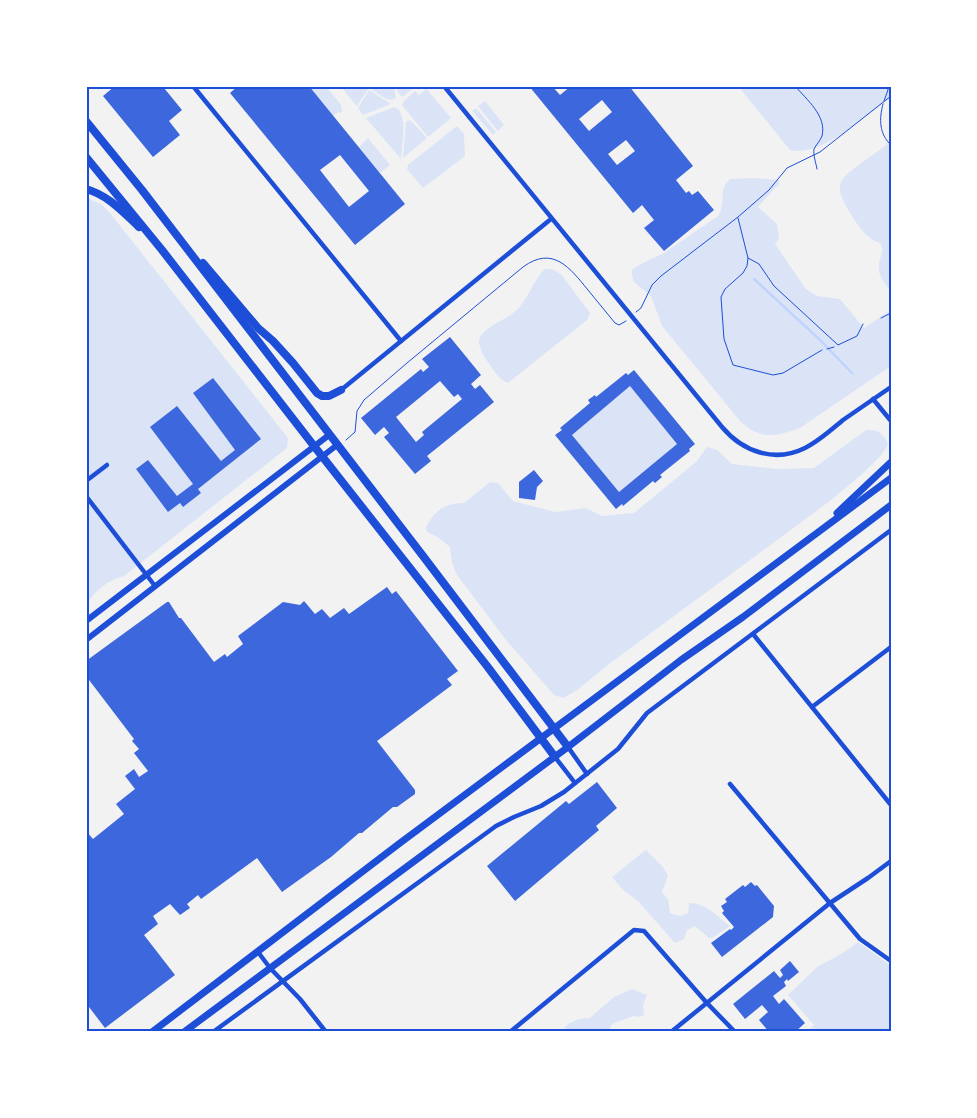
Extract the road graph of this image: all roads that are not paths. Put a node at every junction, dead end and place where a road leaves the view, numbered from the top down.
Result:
1 (194, 86) edge
2 (444, 86) edge
3 (86, 120) edge
4 (86, 157) edge
5 (86, 189) edge
6 (552, 219) junction
7 (172, 230) junction
8 (162, 250) junction
9 (402, 341) junction
10 (891, 386) edge
11 (341, 390) joint
12 (874, 399) junction
13 (891, 421) edge
14 (329, 435) junction
15 (337, 445) junction
16 (314, 446) junction
17 (322, 456) junction
18 (891, 462) edge
19 (107, 465) dead end
20 (891, 478) edge
21 (86, 481) edge
22 (86, 496) edge
23 (891, 506) edge
24 (821, 530) junction
25 (891, 530) edge
26 (146, 575) junction
27 (155, 586) junction
28 (86, 621) edge
29 (753, 634) junction
30 (86, 640) edge
31 (890, 649) edge
32 (812, 707) junction
33 (554, 728) junction
34 (541, 738) junction
35 (568, 748) junction
36 (555, 756) junction
37 (587, 774) junction
38 (575, 783) junction
39 (730, 784) dead end
40 (891, 805) edge
41 (891, 861) edge
42 (830, 903) junction
43 (258, 952) junction
44 (891, 961) edge
45 (270, 968) junction
46 (283, 981) junction
47 (706, 1002) junction
48 (152, 1032) edge
49 (184, 1032) edge
50 (213, 1032) edge
51 (326, 1032) edge
52 (510, 1032) edge
53 (671, 1032) edge
54 (735, 1032) edge

1 - 9 street
2 - 6 street
3 - 7 highway
4 - 8 highway
5 - 8 highway
6 - 9 street
6 - 12 street
7 - 11 highway
7 - 14 highway
8 - 16 highway
9 - 11 street
10 - 12 street
12 - 13 street
14 - 15 highway
14 - 16 main road
15 - 17 main road
15 - 33 highway
16 - 17 highway
16 - 26 main road
17 - 27 main road
17 - 34 highway
18 - 24 main road
19 - 21 street
20 - 24 main road
22 - 26 street
23 - 35 main road
24 - 33 main road
25 - 29 street
26 - 27 street
26 - 28 main road
27 - 30 main road
29 - 32 street
29 - 37 street
31 - 32 street
32 - 40 street
33 - 34 main road
33 - 35 highway
34 - 36 highway
34 - 43 main road
35 - 36 main road
35 - 37 street
36 - 38 street
36 - 45 main road
37 - 38 street
38 - 46 street
39 - 42 street
41 - 42 street
42 - 44 street
42 - 47 street
43 - 45 street
43 - 48 main road
45 - 46 street
45 - 49 main road
46 - 50 street
46 - 51 street
47 - 52 street
47 - 53 street
47 - 54 street

